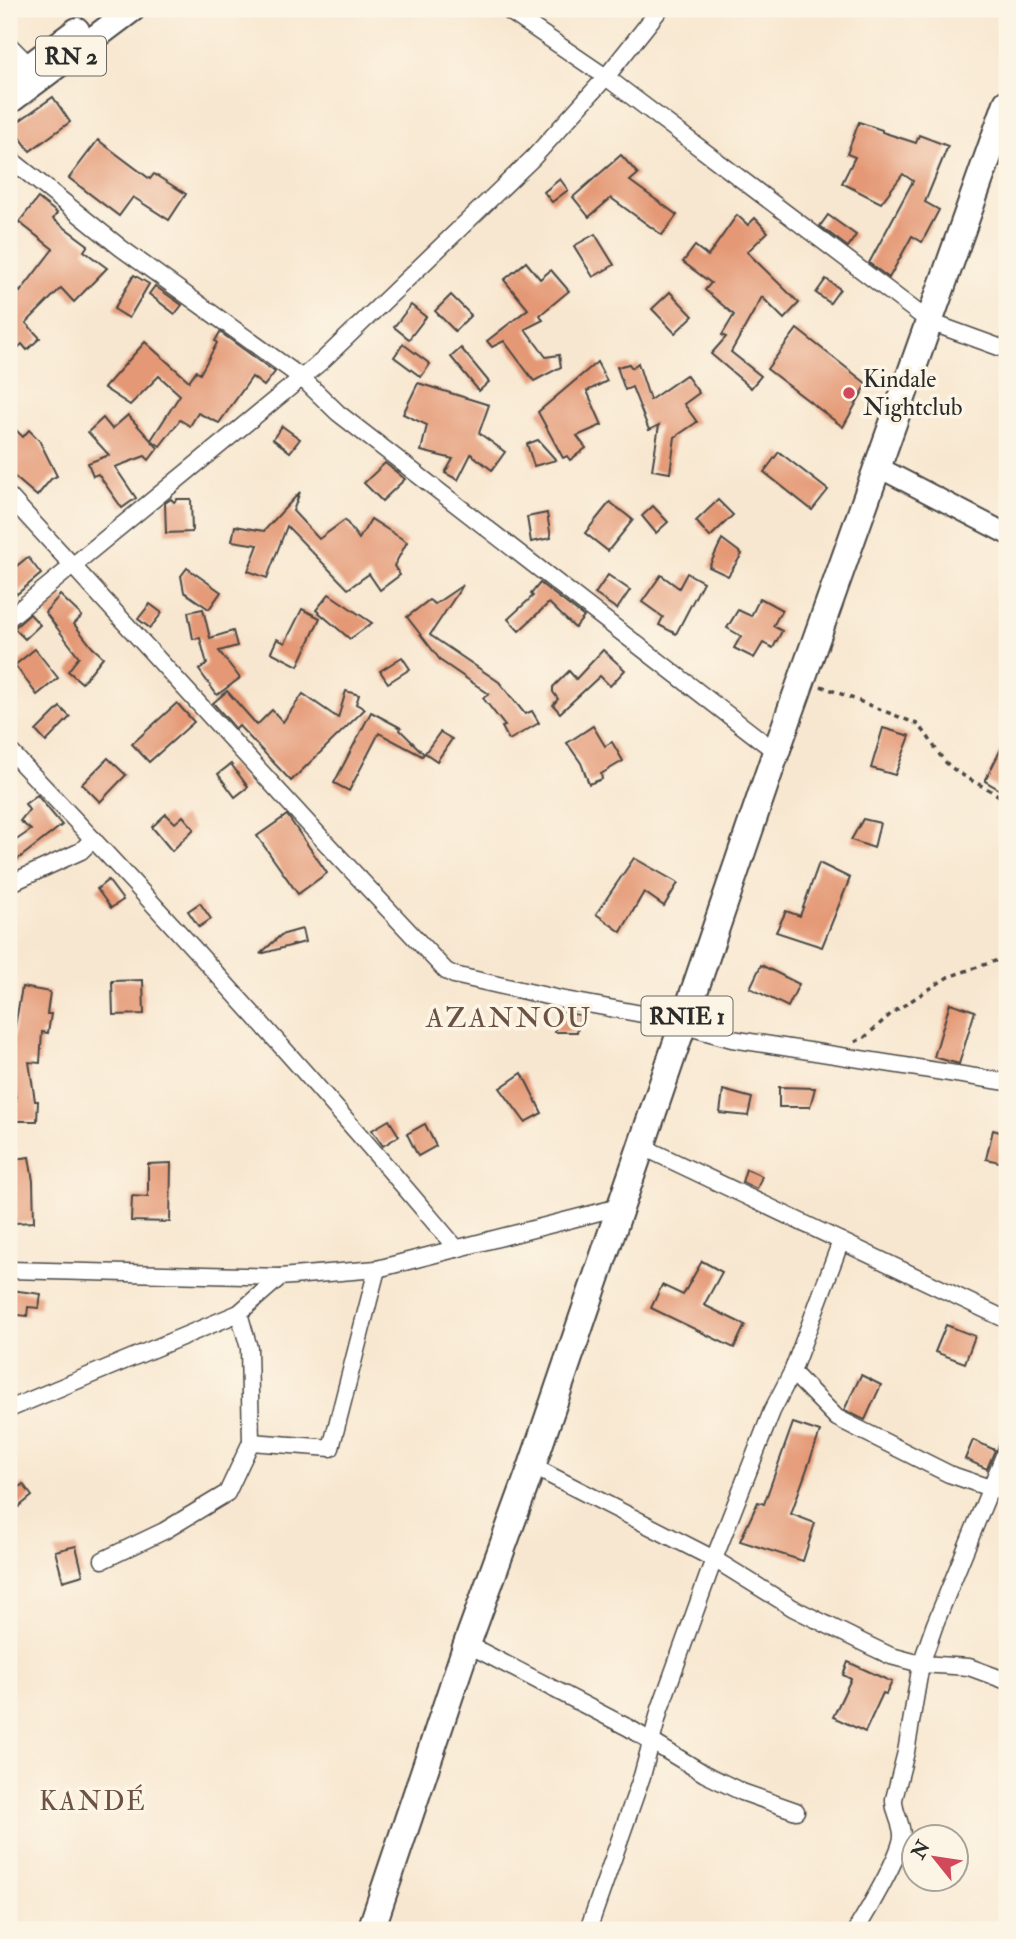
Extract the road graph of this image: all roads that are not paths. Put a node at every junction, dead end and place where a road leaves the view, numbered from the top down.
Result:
1 (106, 9) edge
2 (133, 9) edge
3 (506, 9) edge
4 (660, 9) edge
5 (9, 44) edge
6 (36, 71) junction
7 (606, 77) junction
8 (9, 81) edge
9 (9, 103) edge
10 (1007, 103) edge
11 (9, 158) edge
12 (930, 322) junction
13 (1007, 350) edge
14 (303, 378) junction
15 (876, 466) junction
16 (9, 496) edge
17 (1007, 534) edge
18 (71, 565) junction
19 (9, 618) edge
20 (9, 750) edge
21 (776, 752) junction
22 (93, 839) junction
23 (9, 884) edge
24 (684, 1025) junction
25 (1007, 1082) edge
26 (641, 1146) junction
27 (619, 1207) junction
28 (841, 1241) junction
29 (457, 1249) junction
30 (377, 1269) junction
31 (9, 1270) edge
32 (280, 1277) junction
33 (239, 1313) junction
34 (1007, 1320) edge
35 (792, 1372) junction
36 (9, 1409) edge
37 (251, 1442) junction
38 (1007, 1448) edge
39 (532, 1466) junction
40 (990, 1488) junction
41 (1007, 1490) edge
42 (714, 1559) junction
43 (103, 1560) dead end
44 (467, 1644) junction
45 (921, 1664) junction
46 (1007, 1681) edge
47 (650, 1742) junction
48 (796, 1811) dead end
49 (371, 1930) edge
50 (588, 1930) edge
51 (856, 1930) edge

1 - 6 main road, RN 2
2 - 6 main road, RN 2
3 - 7 street
4 - 7 street
5 - 6 street
6 - 8 main road, RN 2
6 - 9 main road, RN 2
7 - 12 street
7 - 14 street
10 - 12 highway, RNIE 1
11 - 14 street
12 - 13 street
12 - 15 highway, RNIE 1
14 - 18 street
14 - 21 street
15 - 17 street
15 - 21 highway, RNIE 1
16 - 18 street
18 - 19 street
18 - 24 street
20 - 22 street
21 - 24 highway, RNIE 1
22 - 23 street
22 - 29 street
24 - 25 street
24 - 26 highway, RNIE 1
26 - 27 highway, RNIE 1
26 - 28 street
27 - 29 street
27 - 39 highway, RNIE 1
28 - 34 street
28 - 35 street
29 - 30 street
30 - 32 street
30 - 37 street
31 - 32 street
32 - 33 street
33 - 36 street
33 - 37 street
35 - 40 street
35 - 42 street
37 - 43 street
38 - 40 street
39 - 42 street
39 - 44 highway, RNIE 1
40 - 41 street
40 - 45 street
42 - 45 street
42 - 47 street
44 - 47 street
44 - 49 highway, RNIE 1
45 - 46 street
45 - 51 street
47 - 48 street
47 - 50 street

